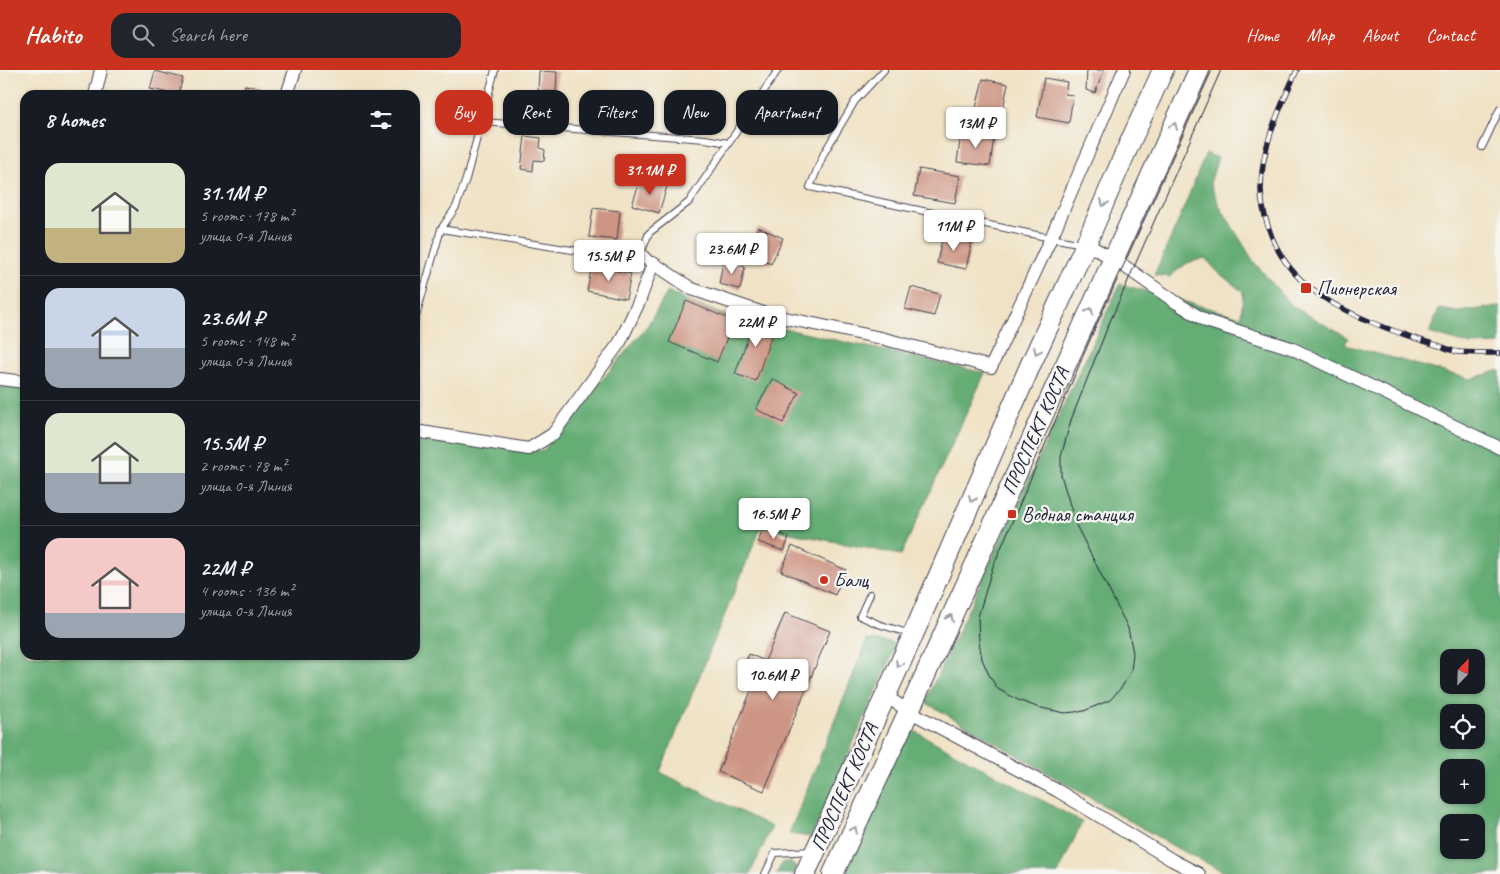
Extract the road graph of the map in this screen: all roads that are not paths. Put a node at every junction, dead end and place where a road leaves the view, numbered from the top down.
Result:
1 (101, 70) edge
2 (295, 70) edge
3 (495, 70) edge
4 (778, 70) edge
5 (884, 70) edge
6 (1124, 70) edge
7 (1164, 70) edge
8 (1199, 70) edge
9 (96, 90) edge
10 (289, 90) edge
11 (490, 90) edge
12 (1500, 109) edge
13 (493, 123) edge
14 (478, 135) edge
15 (728, 143) junction
16 (1482, 147) dead end
17 (441, 229) junction
18 (1051, 238) junction
19 (1086, 244) junction
20 (1114, 259) junction
21 (653, 264) junction
22 (420, 302) edge
23 (0, 379) edge
24 (20, 381) edge
25 (420, 432) edge
26 (1500, 448) edge
27 (870, 594) dead end
28 (913, 635) junction
29 (885, 696) junction
30 (909, 710) junction
31 (816, 851) junction
32 (765, 874) edge
33 (805, 874) edge
34 (833, 874) edge
35 (1199, 874) edge

1 - 9 street
2 - 10 street
3 - 11 lane
4 - 15 lane
5 - 18 lane
6 - 18 street
7 -> 19 main road, ПРОСПЕКТ КОСТА
20 -> 8 main road, ПРОСПЕКТ КОСТА
12 - 16 lane
13 - 15 lane
14 - 17 lane
15 - 21 lane
17 - 21 lane
17 - 22 lane
18 - 19 lane
18 - 21 street
19 - 20 street
19 -> 28 main road, ПРОСПЕКТ КОСТА
20 - 26 street
30 -> 20 main road, ПРОСПЕКТ КОСТА
21 - 25 street
23 - 24 street
27 - 28 lane
28 -> 29 main road, ПРОСПЕКТ КОСТА
29 - 30 street
29 - 31 main road, ПРОСПЕКТ КОСТА
34 -> 30 main road, ПРОСПЕКТ КОСТА
30 - 35 street
31 - 32 lane
31 - 33 main road, ПРОСПЕКТ КОСТА

